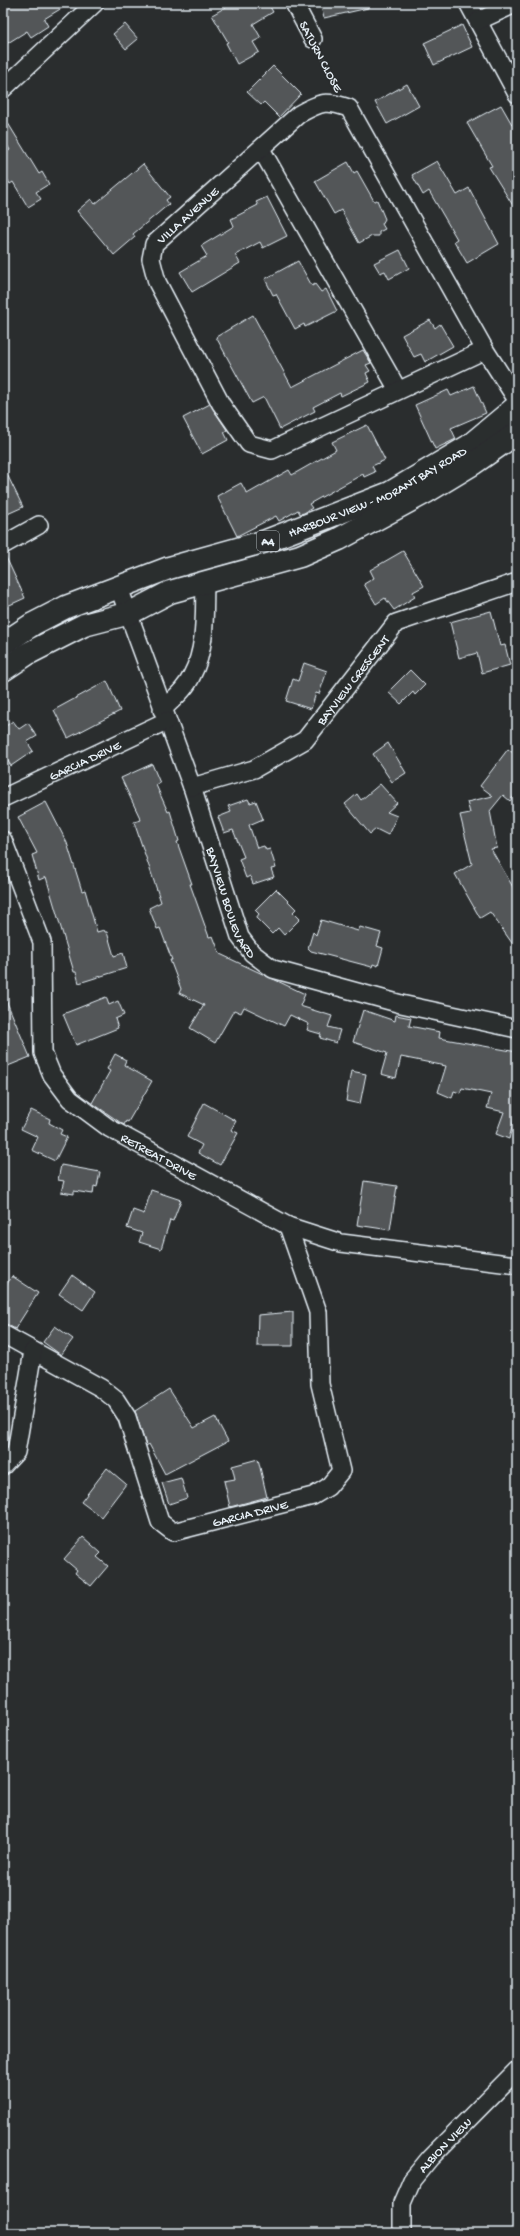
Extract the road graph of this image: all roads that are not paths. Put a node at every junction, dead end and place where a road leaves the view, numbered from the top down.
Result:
1 (95, 3) edge
2 (294, 3) edge
3 (468, 3) edge
4 (517, 3) edge
5 (478, 21) junction
6 (313, 39) road end
7 (3, 89) edge
8 (517, 94) edge
9 (261, 149) junction
10 (485, 350) junction
11 (398, 390) junction
12 (517, 400) edge
13 (517, 406) edge
14 (517, 433) edge
15 (39, 525) dead end
16 (3, 545) edge
17 (205, 582) junction
18 (517, 582) edge
19 (119, 588) junction
20 (130, 613) junction
21 (3, 644) edge
22 (3, 670) edge
23 (164, 715) junction
24 (192, 787) junction
25 (3, 798) edge
26 (3, 840) edge
27 (517, 1029) edge
28 (288, 1226) junction
29 (517, 1266) edge
30 (3, 1334) edge
31 (33, 1351) junction
32 (3, 1466) edge
33 (517, 2070) edge
34 (402, 2233) edge

1 - 7 street
2 - 6 street, SATURN CLOSE
3 - 5 street
4 - 5 street
5 - 8 street
9 - 10 street, VILLA AVENUE
9 - 11 street
9 - 11 street, VILLA AVENUE
10 - 11 street, VILLA AVENUE
10 - 12 street
13 - 19 highway, HARBOUR VIEW - MORANT BAY ROAD / A4
14 - 17 highway, HARBOUR VIEW - MORANT BAY ROAD / A4
15 - 16 street
17 - 20 highway, HARBOUR VIEW - MORANT BAY ROAD / A4
17 - 23 street, GARCIA DRIVE
18 - 24 street, BAYVIEW CRESCENT
19 - 20 street, BAYVIEW BOULEVARD
19 - 21 highway, HARBOUR VIEW - MORANT BAY ROAD / A4
20 - 22 highway, HARBOUR VIEW - MORANT BAY ROAD / A4
20 - 23 street, BAYVIEW BOULEVARD
23 - 24 street, BAYVIEW BOULEVARD
23 - 25 street, GARCIA DRIVE
24 - 27 street, BAYVIEW BOULEVARD
26 - 28 street, RETREAT DRIVE
28 - 29 street, RETREAT DRIVE
28 - 31 street, GARCIA DRIVE
30 - 31 street, GARCIA DRIVE
31 - 32 street
33 - 34 street, ALBION VIEW

